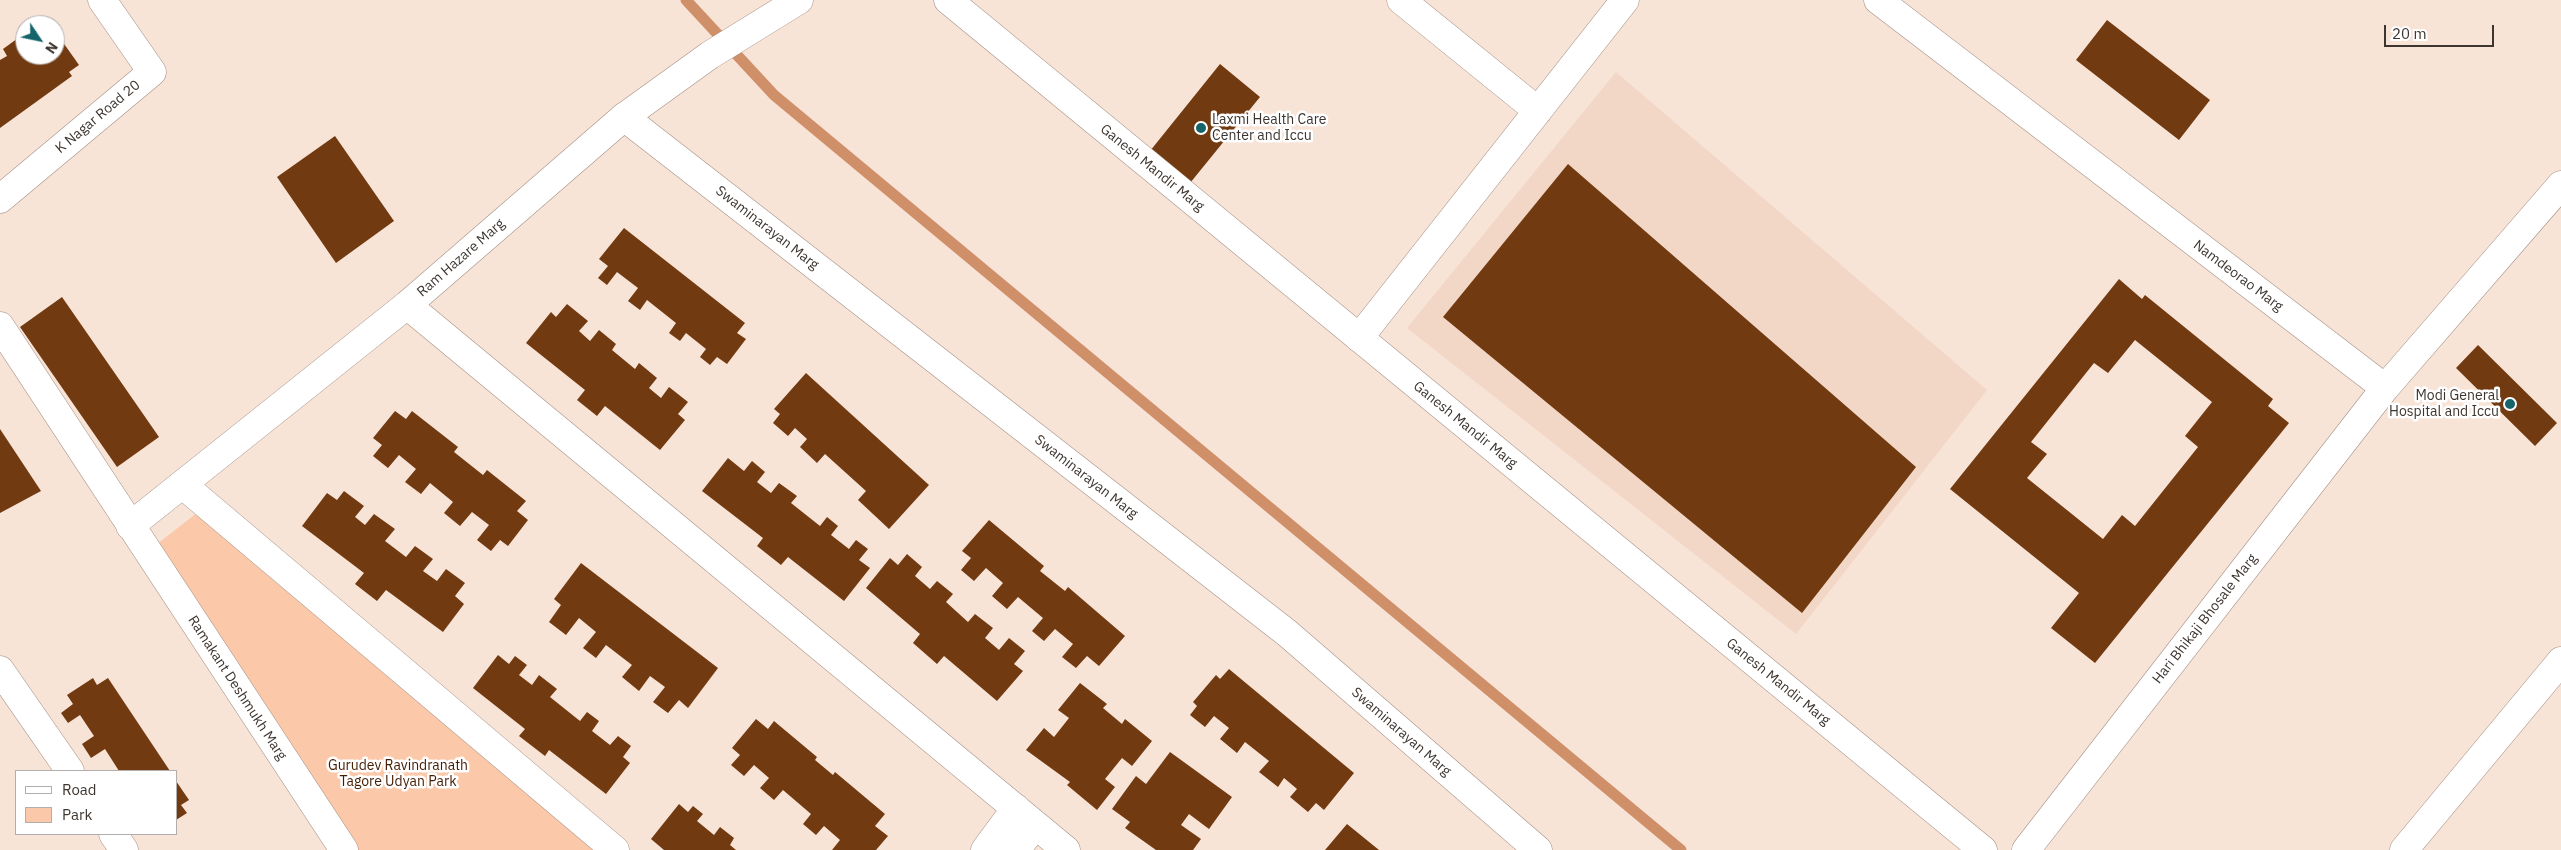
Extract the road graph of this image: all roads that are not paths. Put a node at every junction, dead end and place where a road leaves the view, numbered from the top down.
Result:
1 (102, 0) edge
2 (948, 0) edge
3 (1401, 0) edge
4 (1625, 0) edge
5 (1878, 0) edge
6 (794, 3) edge
7 (1538, 110) junction
8 (624, 117) junction
9 (2561, 185) edge
10 (0, 199) edge
11 (407, 305) junction
12 (0, 326) edge
13 (1359, 338) junction
14 (2385, 388) junction
15 (183, 485) junction
16 (130, 526) junction
17 (2561, 660) edge
18 (0, 670) edge
19 (69, 770) edge
20 (1026, 816) junction
21 (114, 835) edge
22 (986, 849) edge
23 (124, 850) edge
24 (344, 850) edge
25 (615, 850) edge
26 (1016, 850) edge
27 (1066, 850) edge
28 (1538, 850) edge
29 (1983, 850) edge
30 (2026, 850) edge
31 (2404, 850) edge

1 - 10 street, K Nagar Road 20
2 - 13 street, Ganesh Mandir Marg
3 - 7 street
4 - 7 street
5 - 14 street, Namdeorao Marg
6 - 8 street, Ram Hazare Marg
7 - 13 street
8 - 11 street, Ram Hazare Marg
8 - 28 street, Swaminarayan Marg
9 - 14 street
11 - 15 street, Ram Hazare Marg
11 - 20 street
12 - 16 street, Ramakant Deshmukh Marg
13 - 29 street, Ganesh Mandir Marg
14 - 30 street, Hari Bhikaji Bhosale Marg
15 - 16 street, Ram Hazare Marg
15 - 25 street
16 - 24 street, Ramakant Deshmukh Marg
17 - 31 street
18 - 19 street
20 - 22 street
20 - 26 street
20 - 27 street
21 - 23 street

